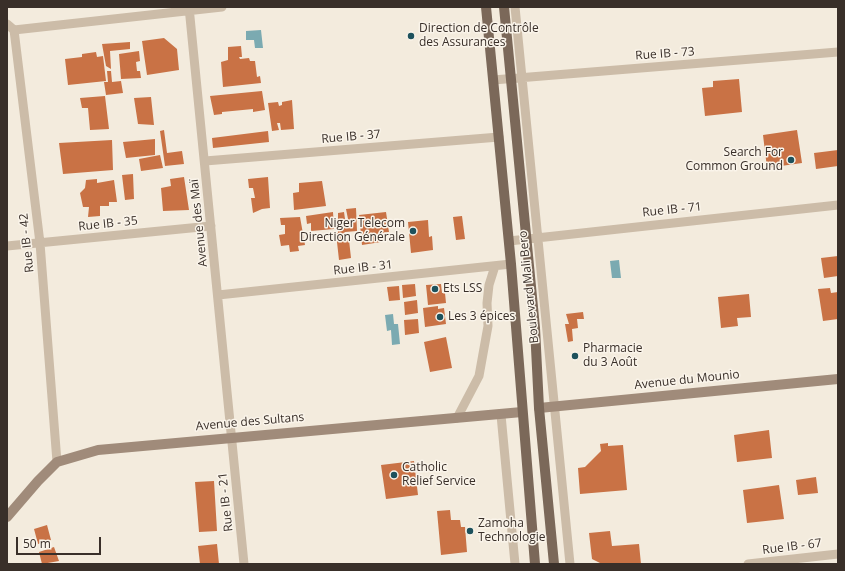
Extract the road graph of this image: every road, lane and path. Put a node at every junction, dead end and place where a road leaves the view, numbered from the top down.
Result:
1 (222, 7) edge
2 (486, 7) edge
3 (504, 7) edge
4 (515, 7) edge
5 (189, 9) edge
6 (10, 27) edge
7 (838, 52) edge
8 (522, 77) junction
9 (511, 78) junction
10 (493, 80) junction
11 (499, 137) junction
12 (205, 161) junction
13 (838, 205) edge
14 (211, 226) junction
15 (532, 238) junction
16 (509, 241) junction
17 (40, 243) junction
18 (7, 246) edge
19 (511, 264) junction
20 (495, 266) junction
21 (218, 295) junction
22 (838, 379) edge
23 (554, 407) junction
24 (540, 408) junction
25 (522, 412) junction
26 (501, 415) junction
27 (457, 418) junction
28 (231, 437) junction
29 (57, 462) junction
30 (7, 518) edge
31 (838, 554) edge
32 (244, 564) edge
33 (515, 564) edge
34 (535, 564) edge
35 (554, 564) edge
36 (570, 564) edge
37 (748, 564) edge

1 - 5 street
2 - 10 main road, Boulevard Mali Bero
3 - 9 main road, Boulevard Mali Bero
4 - 8 street, Boulevard Mali Bero
5 - 6 street
5 - 12 street, Avenue des Maï
6 - 17 street, Rue IB - 42
7 - 8 street, Rue IB - 73
8 - 9 street, Rue IB - 73
8 - 15 street, Boulevard Mali Bero
9 - 10 street, Rue IB - 73
9 - 15 main road, Boulevard Mali Bero
10 - 11 main road, Boulevard Mali Bero
11 - 12 street, Rue IB - 37
11 - 16 main road, Boulevard Mali Bero
12 - 14 street, Avenue des Maï
13 - 15 street, Rue IB - 71
14 - 17 street, Rue IB - 35
14 - 21 street, Avenue des Maï
15 - 16 street, Rue IB - 71
15 - 23 street, Boulevard Mali Bero
15 - 24 main road, Boulevard Mali Bero
16 - 19 main road, Boulevard Mali Bero
17 - 18 street, Rue IB - 35
17 - 29 street, Rue IB - 42
19 - 20 street, Rue IB - 31
19 - 25 main road, Boulevard Mali Bero
20 - 21 street, Rue IB - 31
20 - 27 street
21 - 28 street, Avenue des Maï
22 - 23 street, Avenue du Mounio
23 - 24 street, Avenue du Mounio
23 - 36 street, Boulevard Mali Bero
24 - 35 main road, Boulevard Mali Bero
25 - 26 street, Avenue des Sultans
25 - 34 main road, Boulevard Mali Bero
26 - 27 street, Avenue des Sultans
26 - 33 street
27 - 28 street, Avenue des Sultans
28 - 29 street, Avenue des Sultans
28 - 32 street, Rue IB - 21
29 - 30 street, Avenue des Sultans
31 - 37 street, Rue IB - 67

